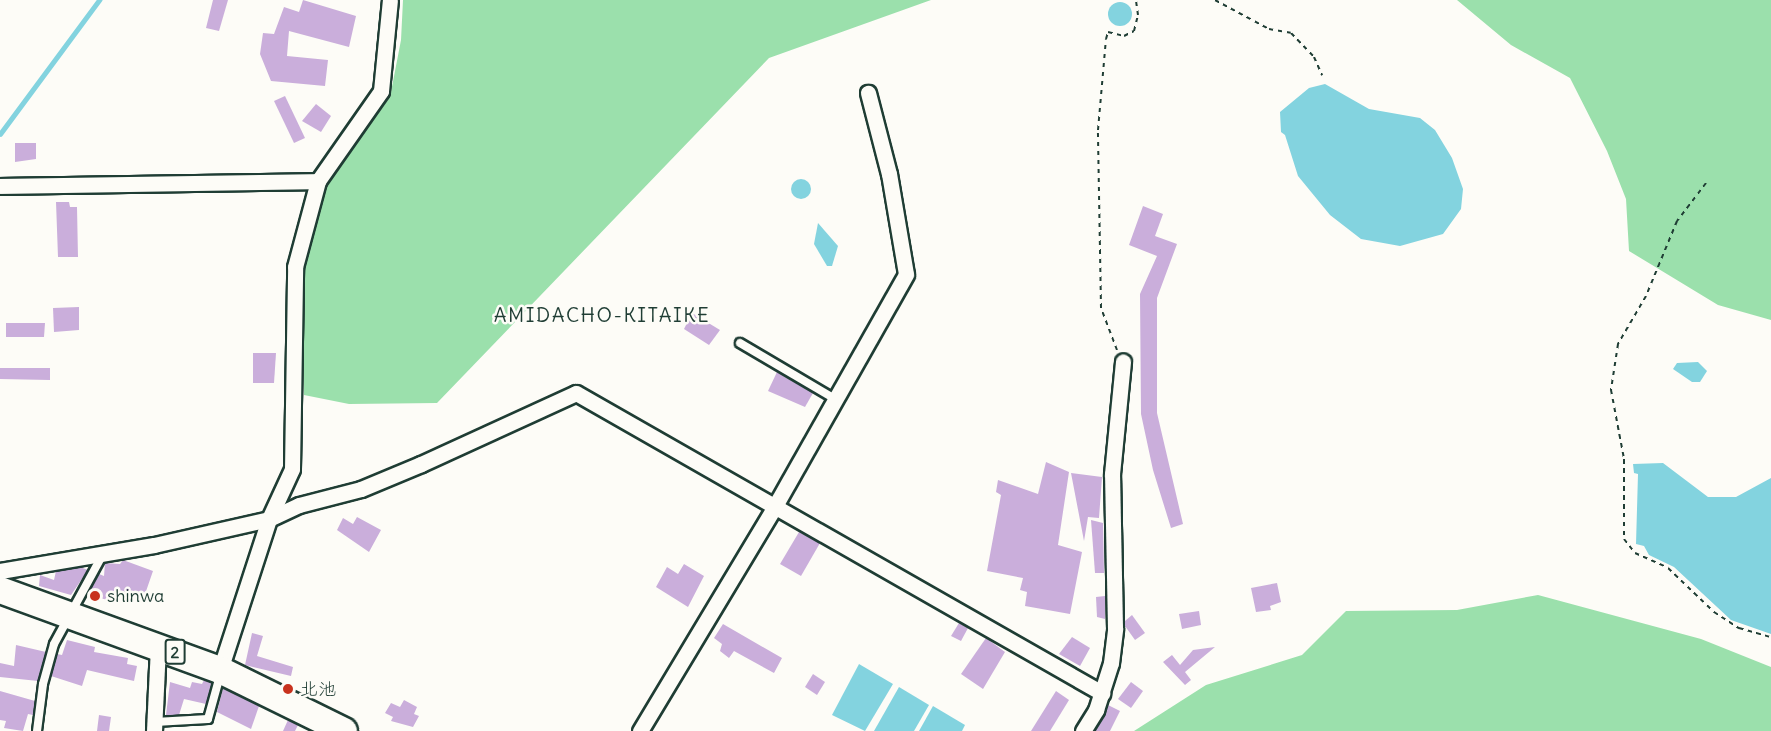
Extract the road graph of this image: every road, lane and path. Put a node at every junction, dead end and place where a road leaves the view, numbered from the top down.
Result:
1 (390, 0) edge
2 (1136, 0) edge
3 (1215, 0) edge
4 (1322, 75) dead end
5 (868, 93) dead end
6 (318, 181) junction
7 (1706, 183) dead end
8 (0, 186) edge
9 (740, 342) dead end
10 (1123, 362) joint
11 (835, 399) junction
12 (774, 506) junction
13 (269, 519) junction
14 (104, 553) junction
15 (0, 571) edge
16 (0, 590) edge
17 (71, 614) junction
18 (1771, 637) edge
19 (158, 645) junction
20 (220, 674) junction
21 (1102, 693) junction
22 (154, 726) edge
23 (37, 731) edge
24 (344, 731) edge
25 (640, 731) edge
26 (1083, 731) edge

1 - 6 street
2 - 10 path
3 - 4 path
5 - 11 street
6 - 8 street
6 - 13 street
7 - 18 path
9 - 11 lane
10 - 21 street
11 - 12 street
12 - 13 street
12 - 21 street
12 - 25 street
13 - 14 street
13 - 20 street
14 - 15 street
14 - 17 lane
16 - 17 highway, 2
17 - 19 highway, 2
17 - 23 lane
19 - 20 highway, 2
19 - 22 street
20 - 22 lane
20 - 24 highway, 2
21 - 26 street

